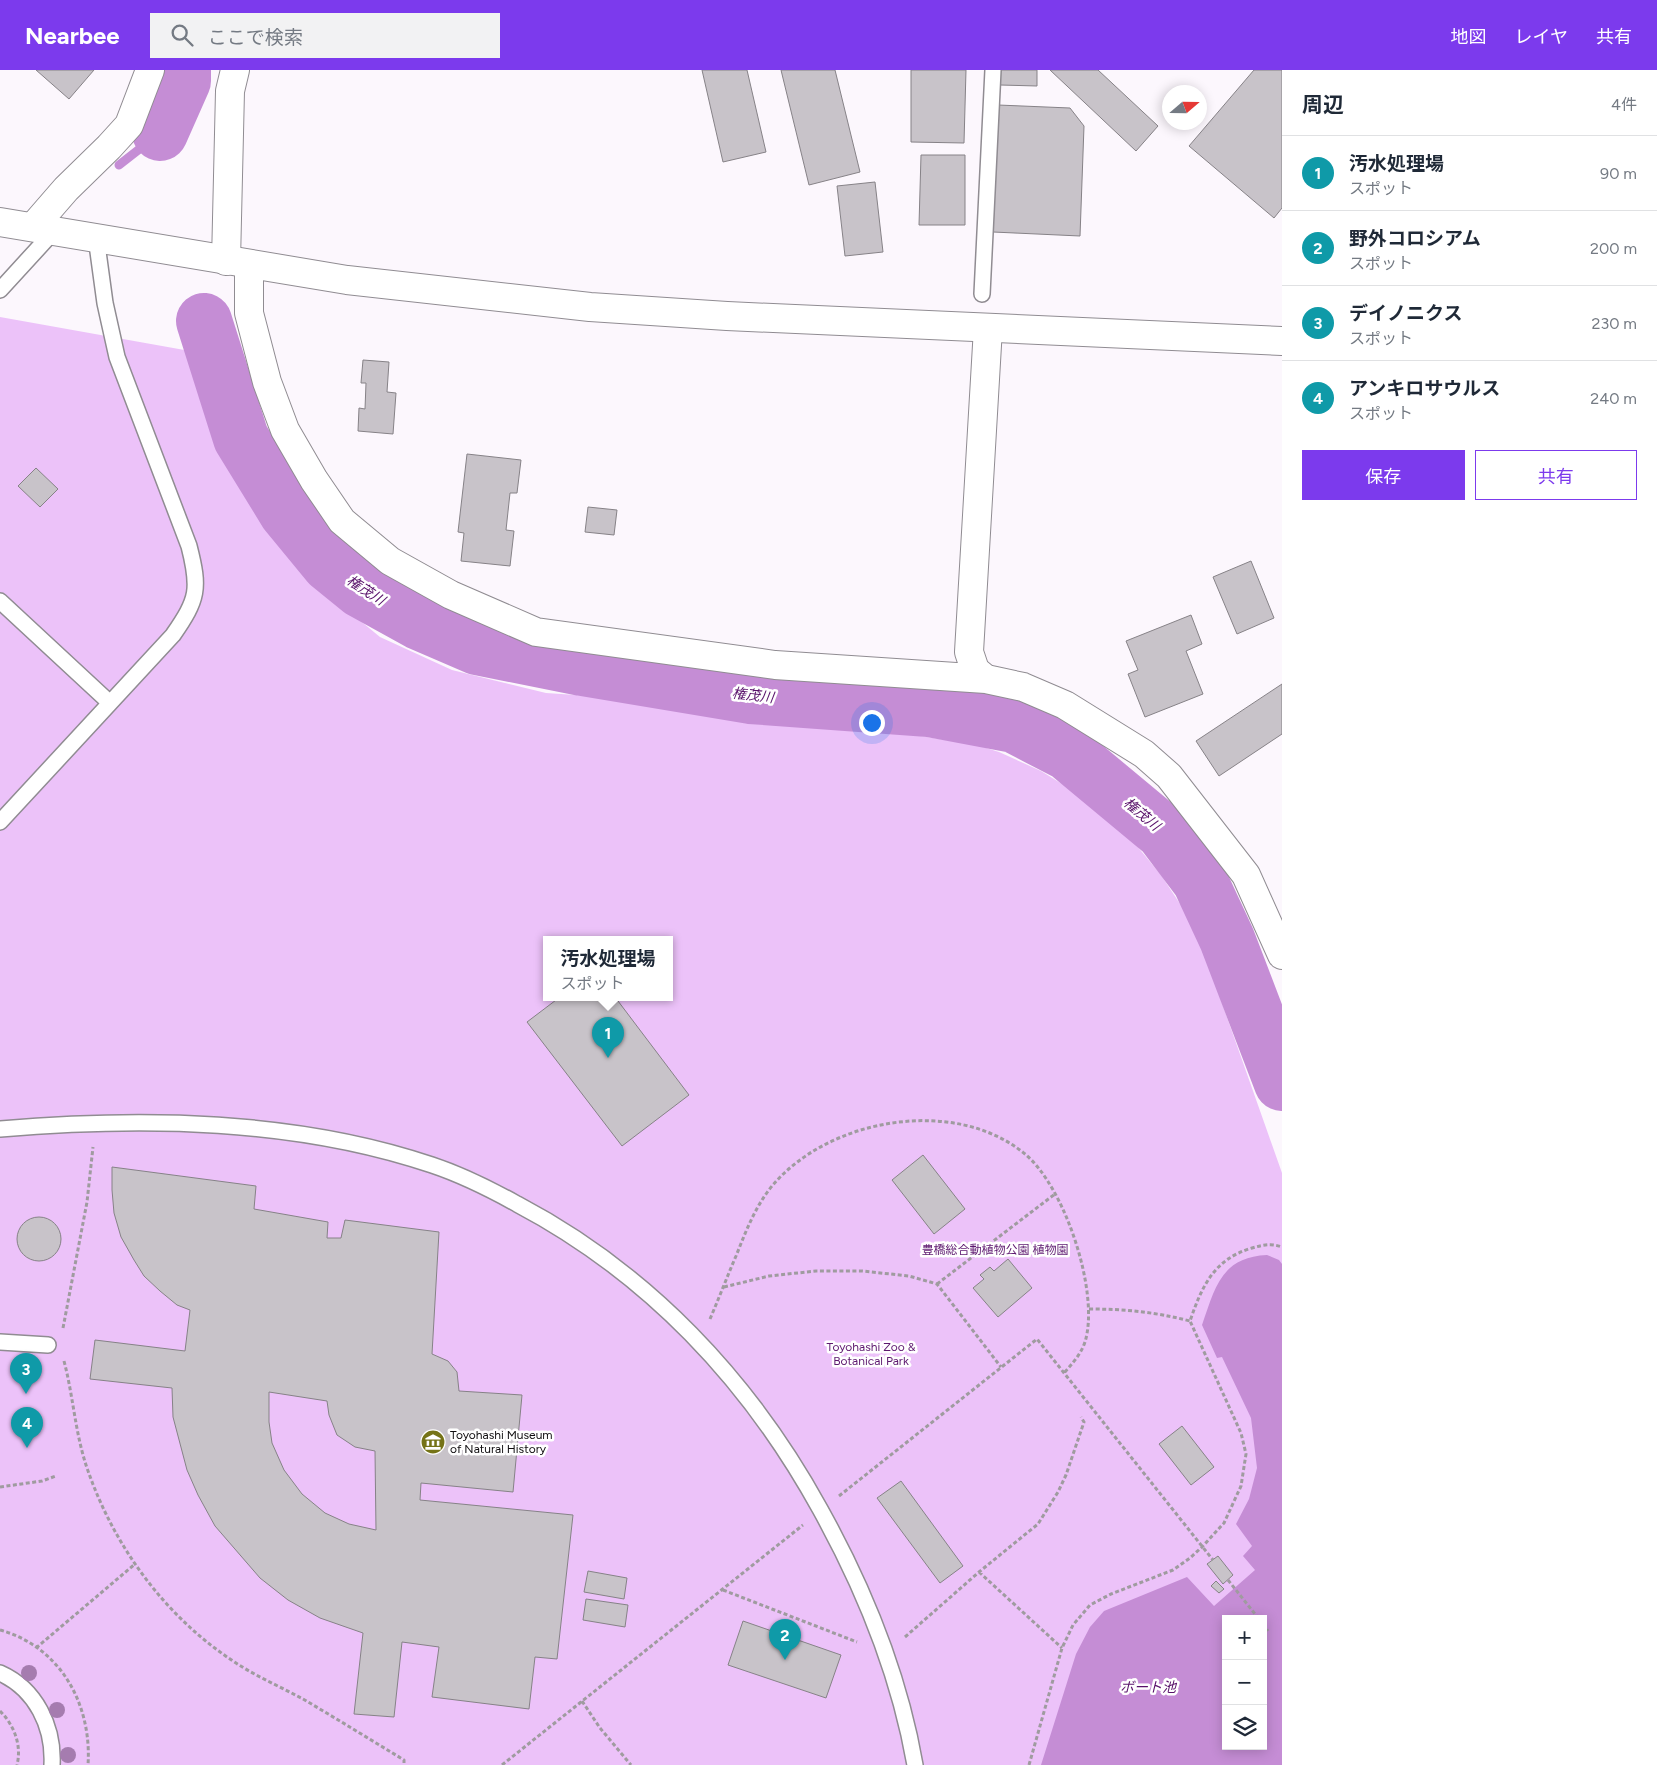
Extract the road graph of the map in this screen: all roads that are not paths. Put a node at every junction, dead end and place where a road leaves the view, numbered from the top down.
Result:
1 (150, 70) edge
2 (235, 70) edge
3 (993, 70) edge
4 (0, 222) edge
5 (43, 229) junction
6 (96, 238) junction
7 (238, 262) junction
8 (0, 290) edge
9 (982, 294) dead end
10 (988, 328) junction
11 (1282, 341) edge
12 (0, 601) edge
13 (986, 679) junction
14 (110, 703) junction
15 (0, 822) edge
16 (1282, 955) edge
17 (0, 1129) edge
18 (0, 1342) edge
19 (48, 1345) dead end
20 (0, 1673) edge
21 (52, 1765) edge
22 (915, 1765) edge

1 - 5 street
2 - 7 street
3 - 9 lane
4 - 5 street
5 - 6 street
5 - 8 lane
6 - 7 street
6 - 14 lane
7 - 10 street
7 - 13 street
10 - 11 street
10 - 13 street
12 - 14 lane
13 - 16 street
14 - 15 lane
17 - 22 lane
18 - 19 lane
20 - 21 lane

